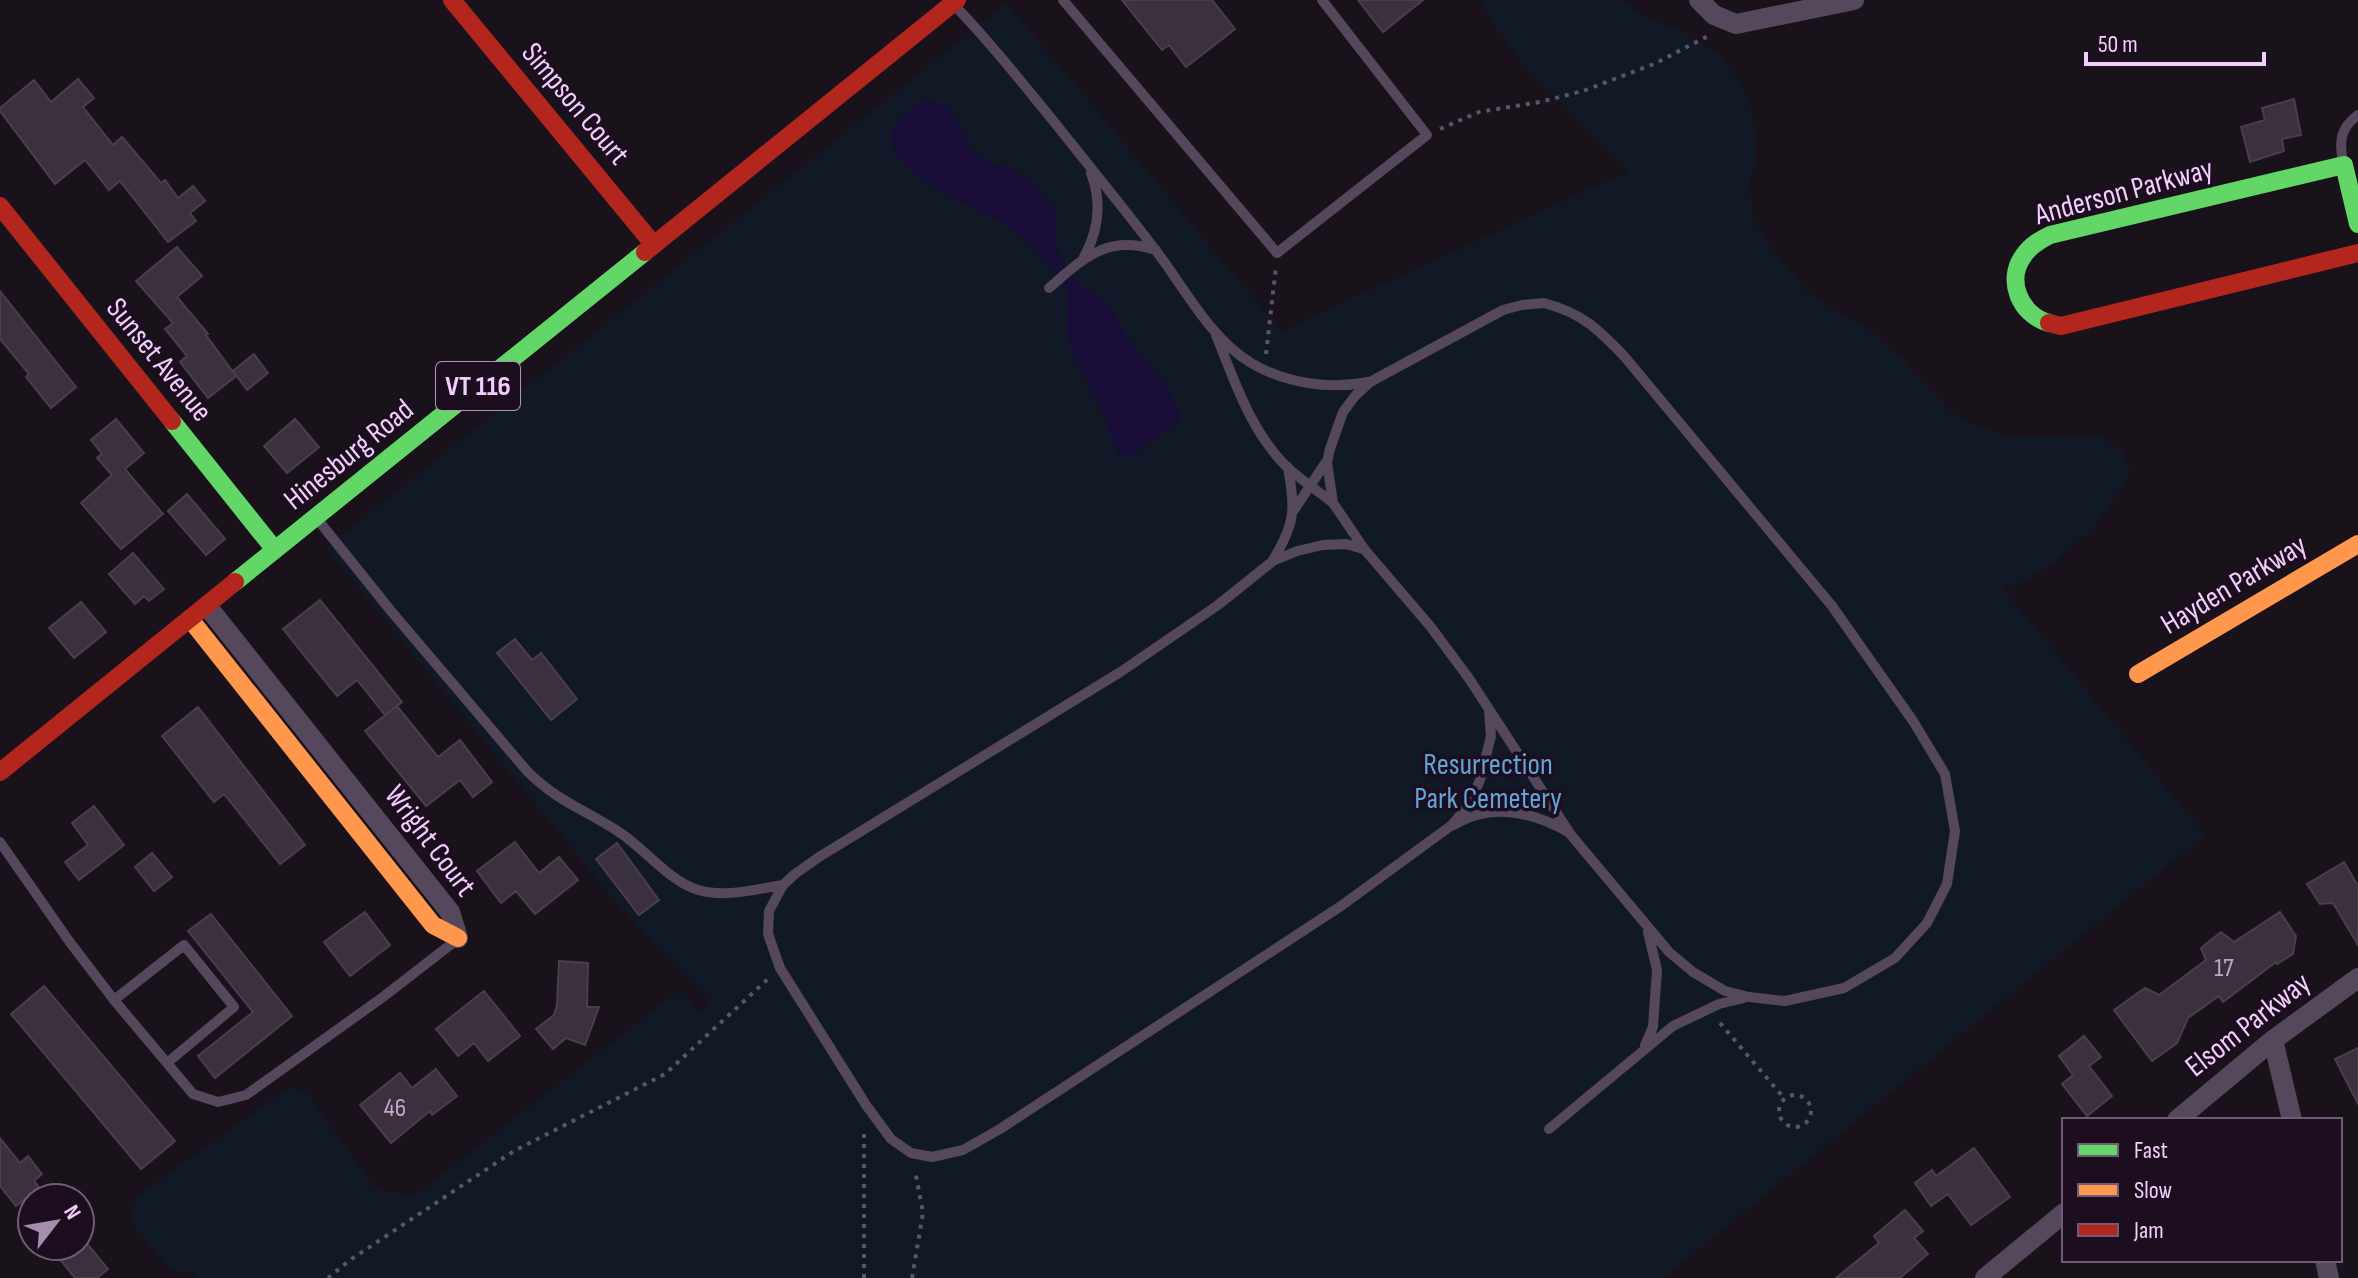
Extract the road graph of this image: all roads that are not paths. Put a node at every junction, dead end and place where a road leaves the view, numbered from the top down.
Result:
1 (452, 0) edge
2 (1063, 0) edge
3 (1322, 0) edge
4 (1699, 0) edge
5 (1854, 0) edge
6 (953, 1) edge
7 (2358, 115) edge
8 (2344, 165) junction
9 (1089, 166) junction
10 (0, 206) edge
11 (2358, 224) edge
12 (654, 245) junction
13 (1156, 250) junction
14 (2358, 253) edge
15 (1080, 261) junction
16 (1049, 288) dead end
17 (1213, 329) junction
18 (1370, 382) junction
19 (1327, 462) junction
20 (1288, 467) junction
21 (1310, 486) junction
22 (1333, 503) junction
23 (1294, 510) junction
24 (316, 517) junction
25 (2358, 544) edge
26 (275, 550) junction
27 (1365, 550) junction
28 (1273, 561) junction
29 (207, 606) junction
30 (190, 619) junction
31 (2138, 674) dead end
32 (1489, 710) junction
33 (0, 743) edge
34 (7, 766) edge
35 (1452, 825) junction
36 (1571, 835) junction
37 (0, 842) edge
38 (783, 885) junction
39 (1647, 928) junction
40 (458, 938) junction
41 (2358, 978) edge
42 (1749, 997) junction
43 (114, 1000) junction
44 (2273, 1040) junction
45 (1639, 1053) junction
46 (167, 1063) junction
47 (2179, 1118) edge
48 (2292, 1118) edge
49 (1549, 1129) dead end
50 (2062, 1215) edge
51 (1985, 1278) edge

1 - 12 street, Simpson Court
2 - 3 lane
4 - 5 street
6 - 9 lane
6 - 12 street, Hinesburg Road / VT 116
7 - 8 lane
8 - 11 street
8 - 14 street, Anderson Parkway
9 - 13 lane
9 - 15 lane
10 - 26 street, Sunset Avenue
12 - 24 street, Hinesburg Road / VT 116
13 - 15 lane
13 - 17 lane
15 - 16 lane
17 - 18 lane
17 - 20 lane
18 - 19 lane
18 - 42 lane
19 - 21 lane
19 - 22 lane
20 - 21 lane
20 - 23 lane
21 - 22 lane
21 - 23 lane
22 - 27 lane
23 - 28 lane
24 - 26 street, Hinesburg Road / VT 116
24 - 38 lane
25 - 31 street, Hayden Parkway
26 - 29 street, Hinesburg Road / VT 116
27 - 28 lane
27 - 32 lane
28 - 38 lane
29 - 30 street, Hinesburg Road / VT 116
29 - 40 street, Wright Court
30 - 34 street, Hinesburg Road / VT 116
30 - 40 street, Wright Court
32 - 35 lane
32 - 36 lane
33 - 34 street
35 - 36 lane
35 - 38 lane
36 - 39 lane
37 - 43 lane
39 - 42 lane
39 - 45 lane
40 - 46 lane
41 - 44 street, Elsom Parkway
42 - 45 lane
43 - 46 lane
43 - 46 lane
44 - 47 street, Elsom Parkway
44 - 48 street
45 - 49 lane
50 - 51 street

